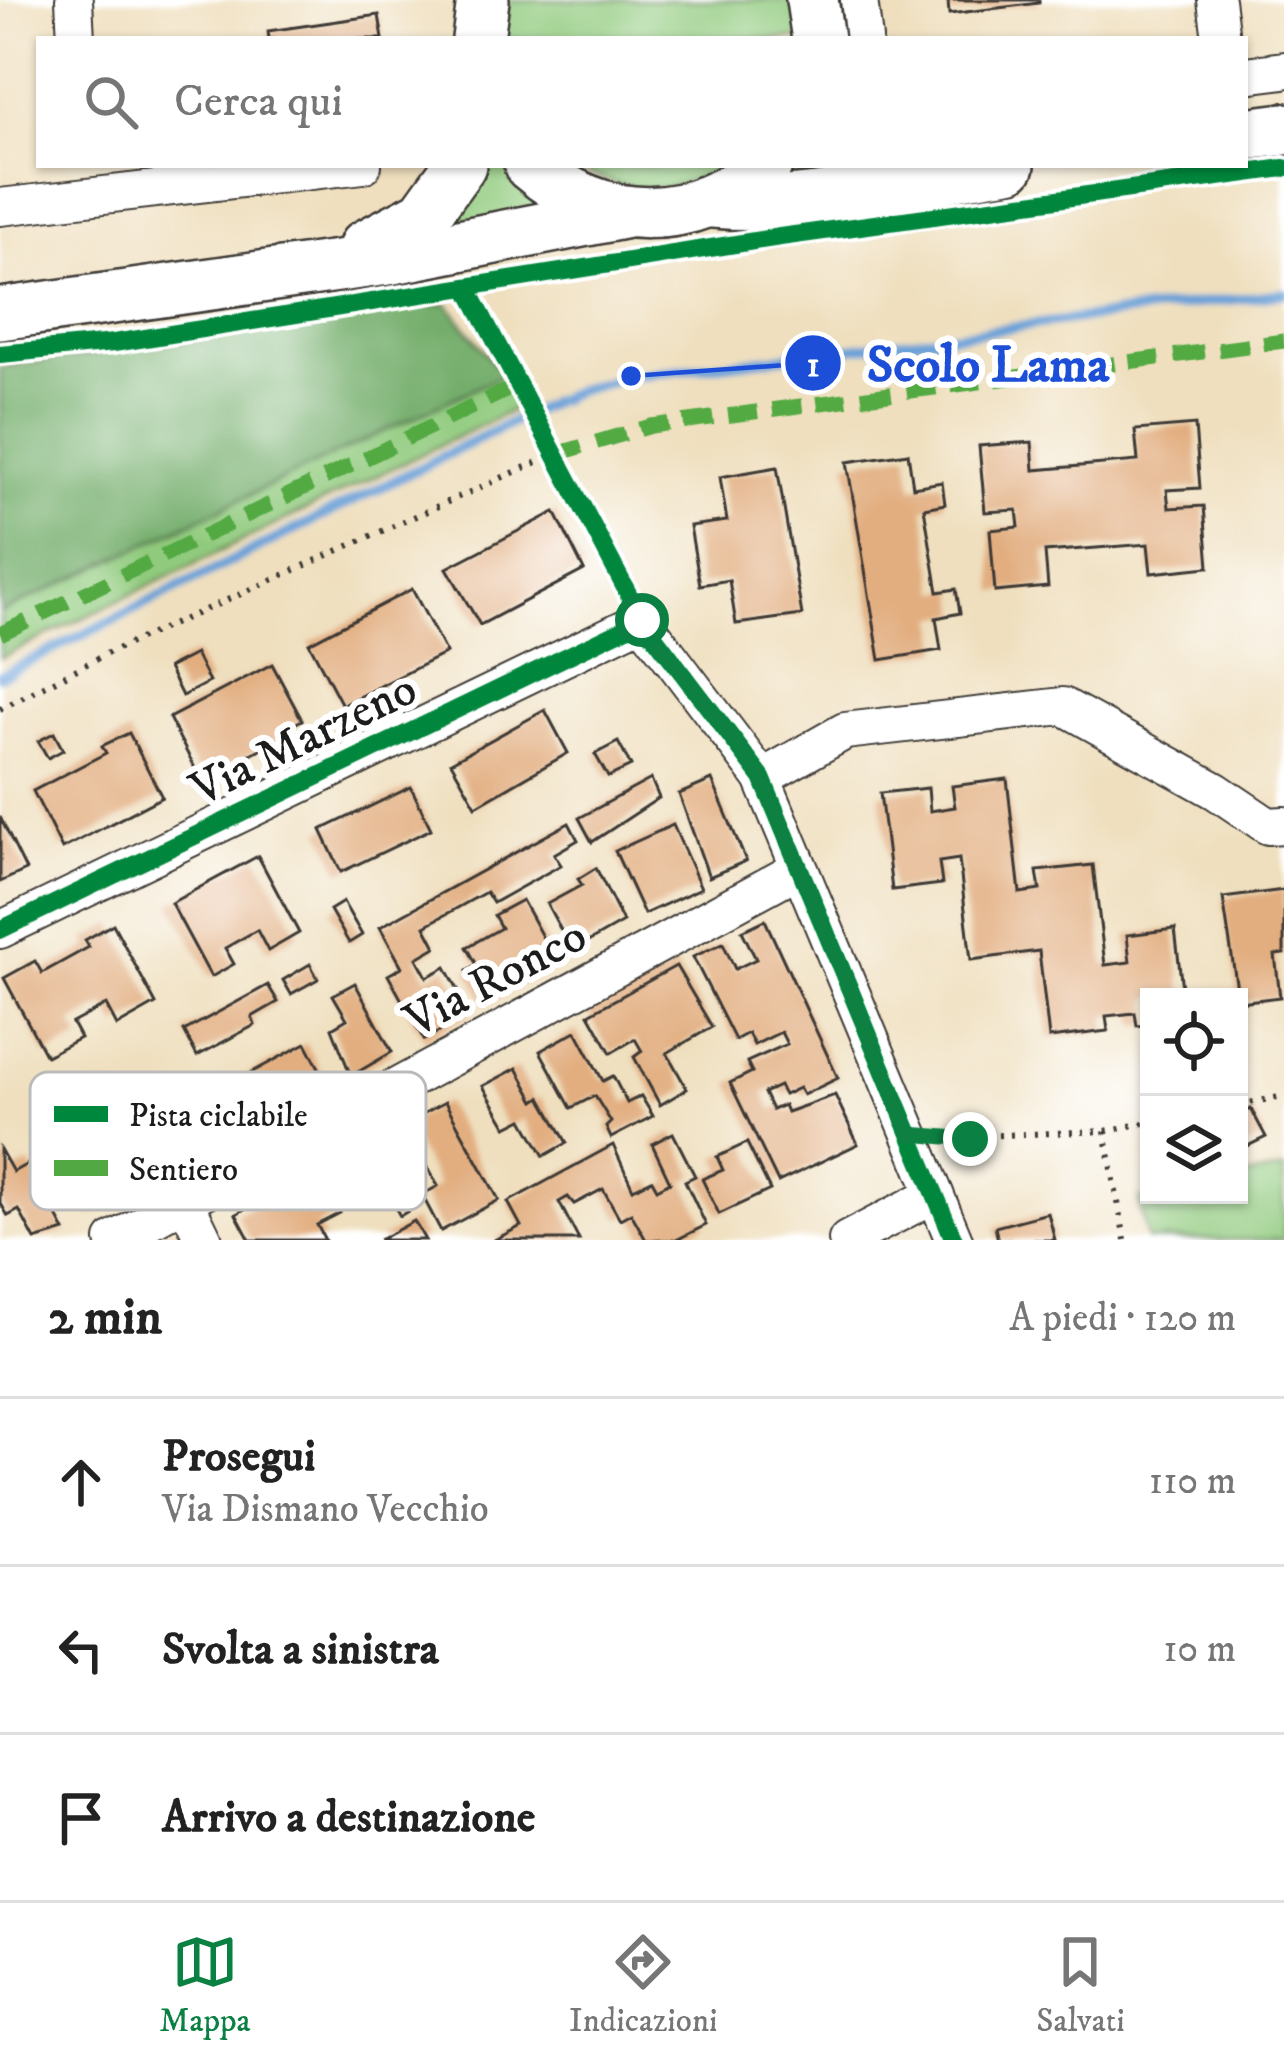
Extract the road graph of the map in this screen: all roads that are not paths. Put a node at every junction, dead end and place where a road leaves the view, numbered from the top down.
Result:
1 (74, 0) edge
2 (1216, 0) edge
3 (76, 36) edge
4 (1221, 36) edge
5 (1284, 70) edge
6 (1248, 75) edge
7 (1284, 129) edge
8 (1248, 134) edge
9 (314, 168) edge
10 (458, 168) edge
11 (534, 168) edge
12 (762, 168) edge
13 (988, 168) edge
14 (84, 182) edge
15 (713, 202) junction
16 (0, 207) edge
17 (623, 213) junction
18 (302, 269) junction
19 (0, 314) edge
20 (762, 778) junction
21 (1284, 825) edge
22 (797, 871) junction
23 (0, 930) edge
24 (424, 1072) edge
25 (935, 1194) junction
26 (169, 1210) edge
27 (189, 1210) edge
28 (114, 1240) edge
29 (204, 1240) edge
30 (847, 1240) edge
31 (954, 1240) edge

1 - 3 street
2 - 4 street
5 - 6 street
7 - 8 main road
9 - 14 street
10 - 18 main road
11 - 17 main road
12 - 15 main road
13 - 15 main road
14 - 16 street
15 - 17 main road
17 - 18 main road
18 - 19 main road
20 - 21 street
20 - 22 street
20 - 23 street, Via Marzeno
22 - 24 street, Via Ronco
22 - 25 street
25 - 30 street
25 - 31 street
26 - 28 street, Via Ronco
27 - 29 street

